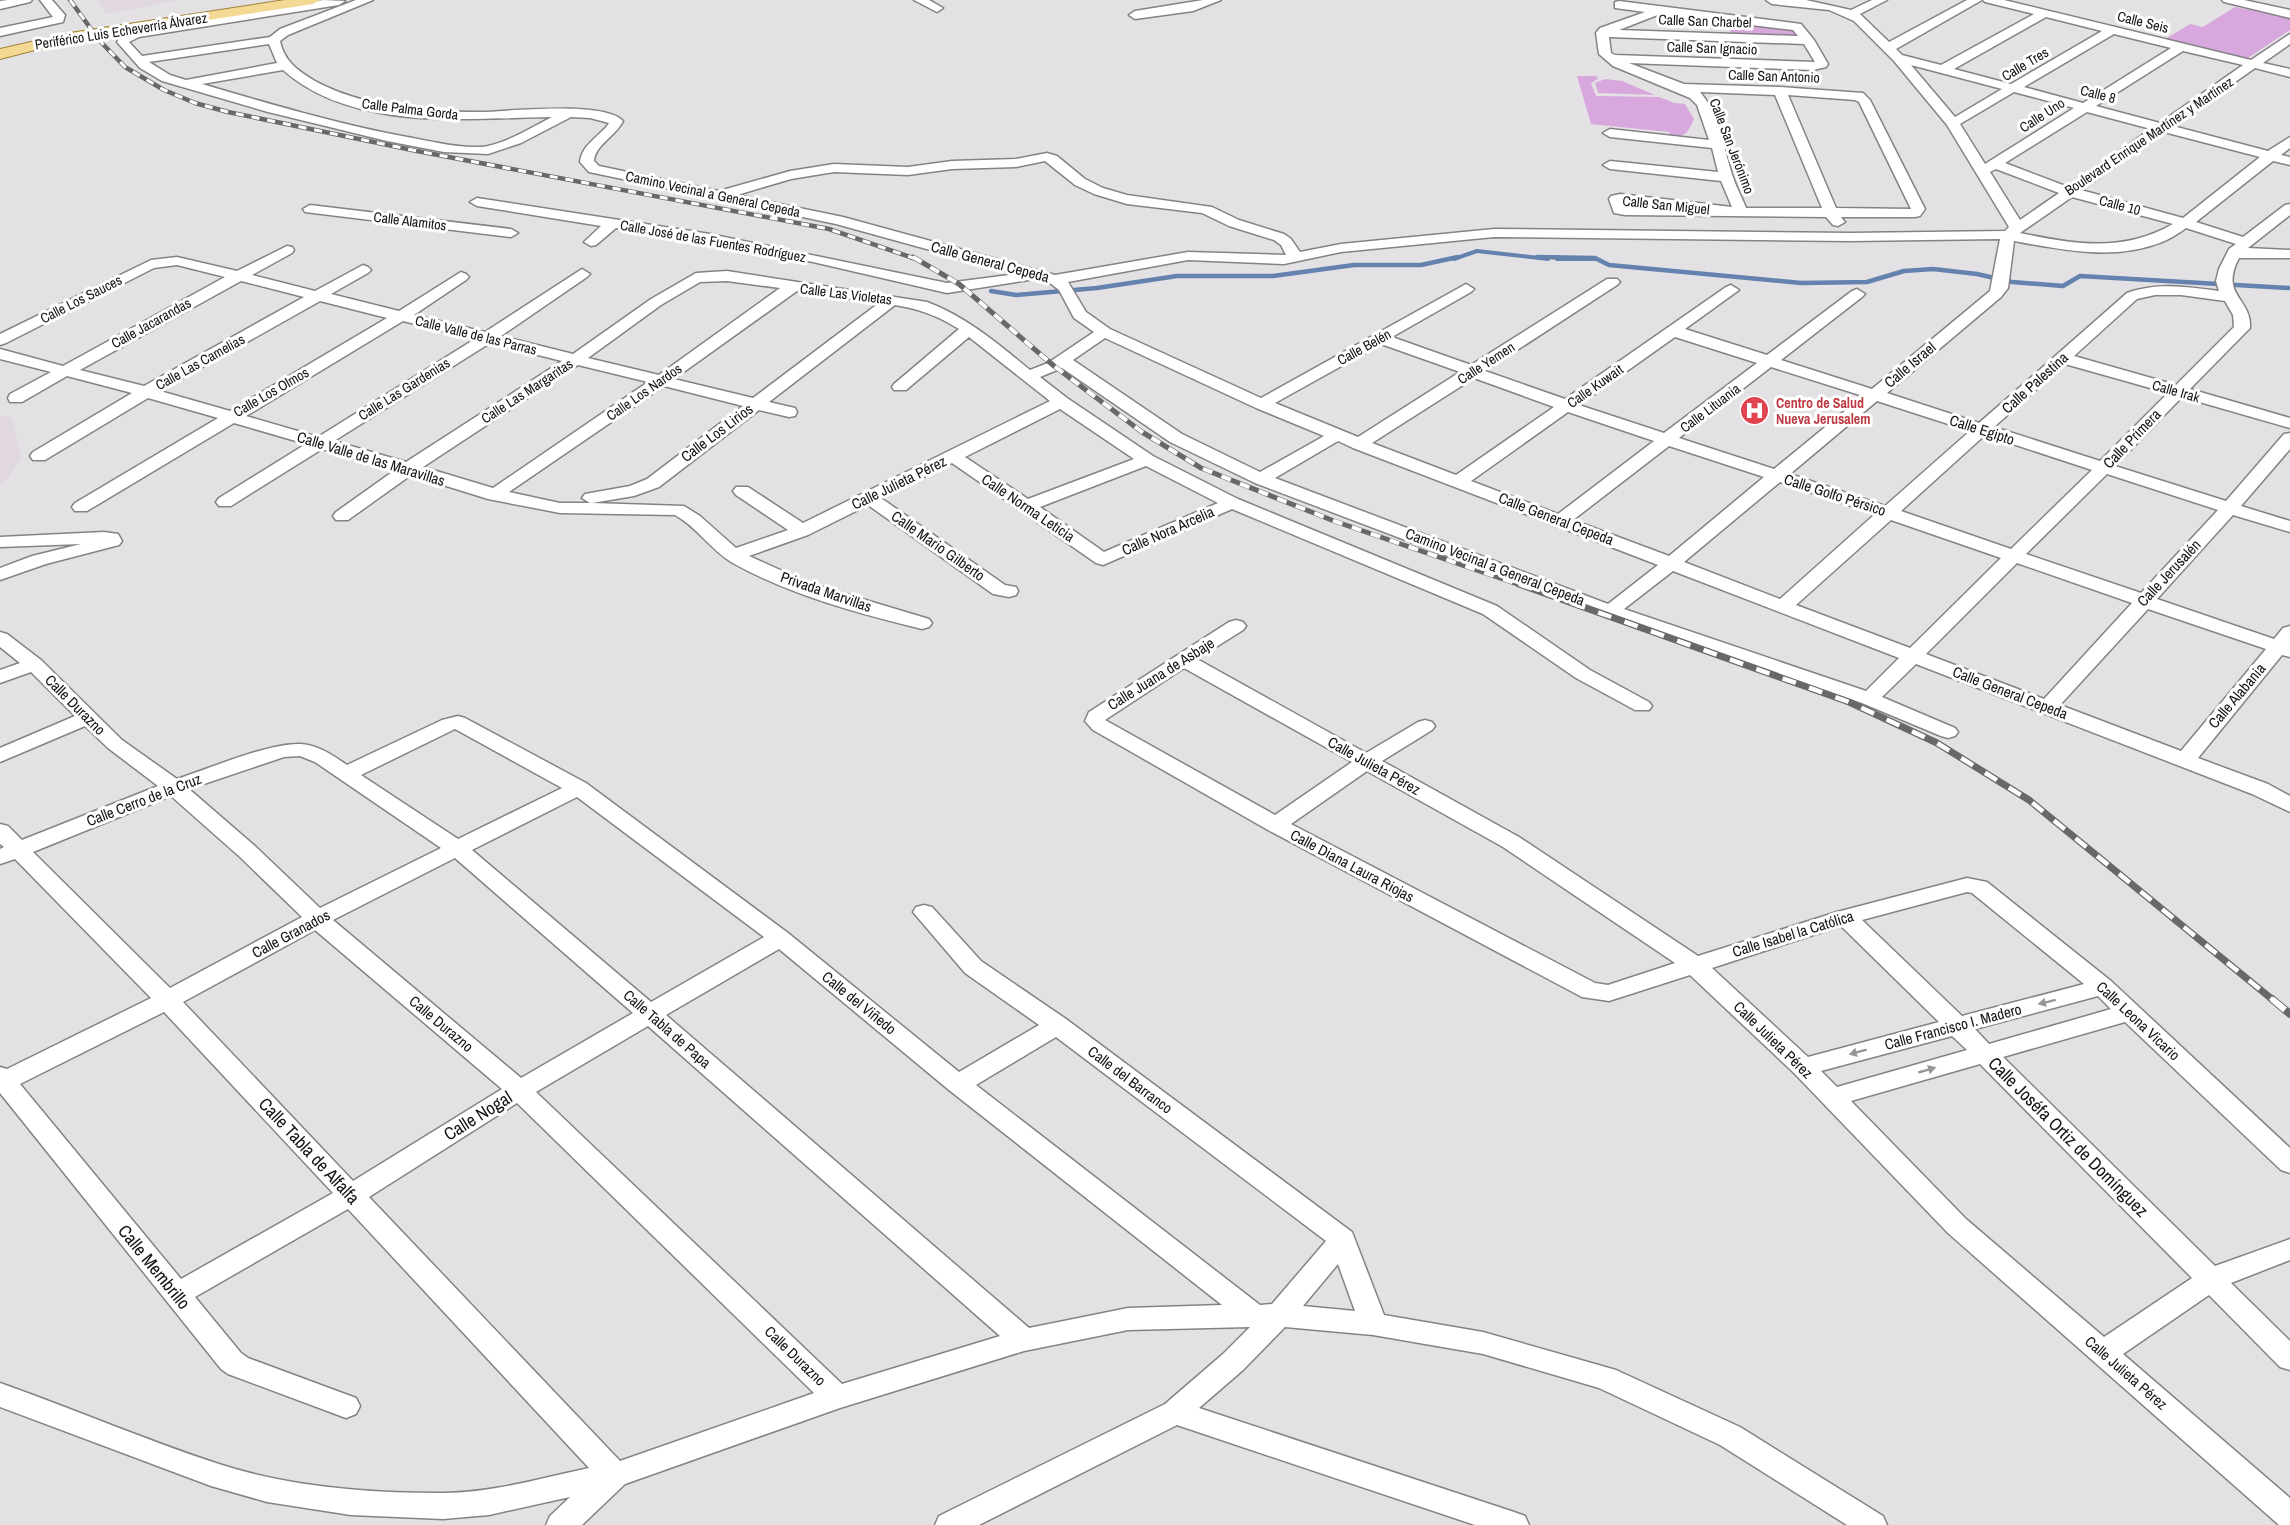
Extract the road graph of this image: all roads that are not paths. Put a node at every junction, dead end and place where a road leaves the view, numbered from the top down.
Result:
1 (26, 0) edge
2 (46, 0) edge
3 (296, 0) edge
4 (313, 0) edge
5 (346, 0) edge
6 (367, 0) edge
7 (920, 0) edge
8 (1215, 0) edge
9 (1772, 0) edge
10 (1881, 0) edge
11 (1976, 0) edge
12 (1989, 0) edge
13 (2228, 0) edge
14 (1792, 1) edge
15 (2246, 2) edge
16 (265, 4) edge
17 (0, 5) edge
18 (1619, 5) dead end
19 (937, 8) dead end
20 (1660, 11) junction
21 (2045, 13) junction
22 (1852, 14) junction
23 (2290, 14) edge
24 (1135, 15) dead end
25 (1720, 17) junction
26 (2112, 30) junction
27 (0, 32) edge
28 (1602, 33) junction
29 (1729, 37) junction
30 (2290, 38) edge
31 (274, 40) junction
32 (1808, 40) junction
33 (0, 47) edge
34 (2181, 47) junction
35 (1888, 48) junction
36 (0, 54) edge
37 (1898, 58) junction
38 (1610, 59) junction
39 (140, 60) junction
40 (2253, 64) junction
41 (284, 66) junction
42 (1942, 70) junction
43 (2290, 73) edge
44 (185, 84) junction
45 (1682, 88) junction
46 (2014, 89) junction
47 (1780, 91) junction
48 (2084, 106) junction
49 (571, 114) junction
50 (1953, 123) junction
51 (2163, 127) junction
52 (1610, 134) dead end
53 (2290, 141) edge
54 (1718, 145) junction
55 (2270, 156) junction
56 (2290, 161) edge
57 (1995, 164) junction
58 (1610, 165) dead end
59 (590, 167) joint
60 (1982, 172) junction
61 (1726, 177) junction
62 (2067, 191) junction
63 (720, 195) junction
64 (477, 202) dead end
65 (2290, 208) edge
66 (310, 209) dead end
67 (1828, 211) junction
68 (538, 212) junction
69 (1735, 212) junction
70 (1915, 213) joint
71 (838, 220) joint
72 (2185, 223) junction
73 (613, 224) junction
74 (2012, 231) junction
75 (511, 233) junction
76 (1815, 236) junction
77 (1850, 237) junction
78 (591, 242) dead end
79 (730, 242) junction
80 (497, 246) dead end
81 (2240, 248) junction
82 (287, 250) dead end
83 (2290, 254) edge
84 (1295, 258) junction
85 (164, 261) joint
86 (363, 270) dead end
87 (582, 274) dead end
88 (239, 275) junction
89 (717, 275) junction
90 (1036, 276) junction
91 (461, 277) dead end
92 (1612, 282) dead end
93 (792, 287) junction
94 (958, 287) junction
95 (2226, 287) junction
96 (1064, 288) junction
97 (1466, 289) dead end
98 (1731, 290) dead end
99 (1857, 294) dead end
100 (318, 296) junction
101 (892, 300) junction
102 (943, 313) junction
103 (401, 316) junction
104 (969, 329) junction
105 (1674, 331) junction
106 (1104, 332) junction
107 (489, 337) junction
108 (1380, 338) junction
109 (0, 340) edge
110 (0, 354) edge
111 (2062, 358) junction
112 (576, 359) junction
113 (1063, 361) junction
114 (1770, 362) junction
115 (63, 371) junction
116 (1473, 371) junction
117 (1029, 376) junction
118 (662, 380) junction
119 (900, 387) dead end
120 (146, 392) junction
121 (2178, 392) junction
122 (1873, 396) junction
123 (16, 398) dead end
124 (1061, 402) junction
125 (756, 404) junction
126 (1262, 404) junction
127 (1567, 406) junction
128 (789, 412) dead end
129 (230, 417) junction
130 (2290, 423) edge
131 (1983, 430) junction
132 (1337, 435) junction
133 (2290, 438) edge
134 (1669, 440) junction
135 (318, 442) junction
136 (1359, 444) junction
137 (39, 456) dead end
138 (954, 457) junction
139 (1147, 460) junction
140 (2103, 468) junction
141 (408, 469) junction
142 (1775, 476) junction
143 (1261, 479) junction
144 (1458, 482) junction
145 (742, 491) dead end
146 (494, 495) junction
147 (869, 498) junction
148 (516, 500) junction
149 (225, 502) dead end
150 (1232, 503) junction
151 (1027, 506) junction
152 (81, 507) dead end
153 (2229, 508) junction
154 (1889, 513) junction
155 (342, 516) dead end
156 (1561, 520) junction
157 (2290, 527) edge
158 (802, 531) junction
159 (0, 542) edge
160 (734, 555) junction
161 (2014, 556) junction
162 (1103, 559) joint
163 (1672, 563) junction
164 (0, 574) edge
165 (1009, 591) dead end
166 (2144, 600) junction
167 (1783, 606) junction
168 (1610, 611) junction
169 (922, 623) dead end
170 (1236, 626) dead end
171 (0, 638) edge
172 (2286, 643) edge
173 (1911, 656) junction
174 (1184, 660) junction
175 (34, 664) junction
176 (0, 677) edge
177 (1869, 699) junction
178 (1642, 706) dead end
179 (2048, 707) junction
180 (87, 718) junction
181 (1100, 726) joint
182 (1425, 726) dead end
183 (1948, 732) dead end
184 (290, 749) joint
185 (0, 756) edge
186 (2184, 760) junction
187 (1366, 762) junction
188 (348, 773) junction
189 (174, 787) junction
190 (578, 789) junction
191 (2290, 805) edge
192 (1276, 825) junction
193 (0, 831) edge
194 (459, 850) junction
195 (9, 853) edge
196 (1979, 888) joint
197 (924, 912) dead end
198 (1845, 917) junction
199 (317, 919) junction
200 (780, 938) junction
201 (1694, 965) junction
202 (2103, 987) junction
203 (1610, 993) joint
204 (167, 1000) junction
205 (2129, 1012) junction
206 (651, 1015) junction
207 (1057, 1025) junction
208 (1956, 1025) junction
209 (1984, 1054) junction
210 (1803, 1067) junction
211 (2, 1079) edge
212 (958, 1084) junction
213 (519, 1090) junction
214 (1831, 1098) junction
215 (2290, 1163) edge
216 (351, 1195) junction
217 (1343, 1239) junction
218 (2290, 1249) edge
219 (2211, 1279) junction
220 (176, 1295) junction
221 (1265, 1314) junction
222 (1374, 1324) junction
223 (1024, 1341) junction
224 (2102, 1353) junction
225 (2290, 1359) edge
226 (0, 1395) edge
227 (837, 1397) junction
228 (346, 1406) dead end
229 (1175, 1412) junction
230 (615, 1475) junction
231 (2290, 1516) edge
232 (561, 1525) edge
233 (950, 1525) edge
234 (1514, 1525) edge
235 (1872, 1525) edge

1 - 17 street
2 - 27 street
3 - 16 main road
4 - 16 main road, Periférico Luis Echeverría Álvarez
5 - 39 street
6 - 31 street
7 - 19 street
8 - 24 street
9 - 14 street
10 - 22 street
11 - 35 street
12 - 21 street, Calle Seis
13 - 15 street
14 - 22 street
15 - 23 street
16 - 33 main road, Periférico Luis Echeverría Álvarez
16 - 36 main road, Periférico Luis Echeverría Álvarez
18 - 20 street
20 - 25 street
20 - 28 street
21 - 26 street, Calle Seis
21 - 42 street
22 - 35 street
25 - 29 street
25 - 32 street
26 - 34 street, Calle Seis
26 - 46 street, Calle Tres
28 - 29 street, Calle San Charbel
28 - 38 street
29 - 32 street, Calle San Charbel
30 - 40 street, Boulevard Enrique Martínez y Martínez
31 - 39 street
31 - 41 street
32 - 38 street, Calle San Ignacio
34 - 40 street, Calle Seis
34 - 48 street, Calle Uno
35 - 37 street
37 - 42 street, Calle 8
37 - 50 street
38 - 45 street, Calle San Jerónimo
39 - 44 street
40 - 43 street, Calle Seis
40 - 51 street, Boulevard Enrique Martínez y Martínez
41 - 44 street
41 - 49 street, Calle Palma Gorda
42 - 46 street, Calle 8
44 - 49 street
45 - 47 street, Calle San Antonio
45 - 54 street, Calle San Jerónimo
46 - 48 street, Calle 8
46 - 50 street, Calle Tres
47 - 67 street
47 - 70 street, Calle San Antonio
48 - 51 street, Calle 8
48 - 57 street, Calle Uno
49 - 59 street, Calle Palma Gorda
50 - 60 street
51 - 55 street, Calle 8
51 - 62 street, Boulevard Enrique Martínez y Martínez
52 - 54 street
53 - 55 street
54 - 61 street, Calle San Jerónimo
55 - 56 street, Calle 8
55 - 72 street
57 - 60 street, Calle Uno
57 - 62 street, Calle 10
58 - 61 street
59 - 63 street, Camino Vecinal a General Cepeda
60 - 74 street
61 - 69 street, Calle San Jerónimo
62 - 72 street, Calle 10
62 - 74 street, Boulevard Enrique Martínez y Martínez
63 - 71 street, Camino Vecinal a General Cepeda
63 - 84 street
64 - 68 street, Calle José de las Fuentes Rodríguez
65 - 81 street
66 - 75 street, Calle Alamitos
67 - 69 street, Calle San Miguel
67 - 70 street, Calle San Miguel
67 - 76 street
67 - 77 street
68 - 73 street, Calle José de las Fuentes Rodríguez
68 - 75 street
69 - 69 street, Calle San Miguel
71 - 90 street, Calle General Cepeda
72 - 74 street
72 - 81 street, Calle 10
73 - 78 street
73 - 79 street, Calle José de las Fuentes Rodríguez
74 - 77 street
74 - 122 street, Calle Israel
75 - 80 street
76 - 77 street
76 - 84 street
79 - 89 street
79 - 94 street, Calle José de las Fuentes Rodríguez
81 - 83 street, Calle 10
81 - 95 street
82 - 88 street, Calle Jacarandas
84 - 96 street
85 - 88 street, Calle Valle de las Parras
85 - 109 street, Calle Los Sauces
86 - 100 street, Calle Las Camelias
87 - 107 street, Calle Las Gardenias
88 - 100 street, Calle Valle de las Parras
88 - 115 street, Calle Jacarandas
89 - 93 street, Calle Las Violetas
89 - 112 street, Calle Las Margaritas
90 - 94 street
90 - 96 street, Calle General Cepeda
91 - 103 street, Calle Los Olmos
92 - 116 street, Calle Yemen
93 - 101 street, Calle Las Violetas
93 - 118 street, Calle Los Nardos
94 - 102 street
95 - 111 street, Calle Palestina
95 - 121 street, Calle Primera
96 - 106 street, Calle General Cepeda
97 - 108 street, Calle Belén
98 - 105 street, Calle Kuwait
99 - 114 street, Calle Lituania
100 - 103 street, Calle Valle de las Parras
100 - 120 street, Calle Las Camelias
101 - 102 street, Calle Las Violetas
101 - 125 street, Calle Los Lirios
102 - 104 street, Calle Las Violetas
103 - 107 street, Calle Valle de las Parras
103 - 129 street, Calle Los Olmos
104 - 117 street
104 - 119 street
105 - 114 street, Calle Egipto
105 - 127 street, Calle Kuwait
106 - 113 street
106 - 126 street, Calle General Cepeda
107 - 112 street, Calle Valle de las Parras
107 - 135 street, Calle Las Gardenias
108 - 116 street, Calle Golfo Pérsico
108 - 126 street, Calle Belén
110 - 115 street, Calle Valle de las Maravillas
111 - 121 street, Calle Irak
111 - 131 street, Calle Palestina
112 - 118 street, Calle Valle de las Parras
112 - 141 street, Calle Las Margaritas
113 - 117 street
113 - 143 street, Camino Vecinal a General Cepeda
114 - 122 street, Calle Egipto
114 - 134 street, Calle Lituania
115 - 120 street, Calle Valle de las Maravillas
115 - 123 street, Calle Jacarandas
116 - 127 street, Calle Golfo Pérsico
116 - 136 street, Calle Yemen
117 - 124 street
118 - 125 street, Calle Valle de las Parras
118 - 146 street, Calle Los Nardos
120 - 129 street, Calle Valle de las Maravillas
120 - 137 street, Calle Las Camelias
121 - 130 street, Calle Irak
121 - 140 street, Calle Primera
122 - 131 street, Calle Egipto
122 - 142 street, Calle Israel
124 - 138 street, Calle Julieta Pérez
124 - 139 street
125 - 128 street, Calle Valle de las Parras
125 - 148 street, Calle Los Lirios
126 - 132 street, Calle General Cepeda
127 - 134 street, Calle Golfo Pérsico
127 - 144 street, Calle Kuwait
129 - 135 street, Calle Valle de las Maravillas
129 - 152 street, Calle Los Olmos
131 - 140 street, Calle Egipto
131 - 154 street, Calle Palestina
132 - 136 street, Calle General Cepeda
132 - 143 street
133 - 153 street, Calle Jerusalén
134 - 142 street, Calle Golfo Pérsico
134 - 156 street, Calle Lituania
135 - 141 street, Calle Valle de las Maravillas
135 - 149 street, Calle Las Gardenias
136 - 144 street, Calle General Cepeda
138 - 147 street, Calle Julieta Pérez
138 - 151 street, Calle Norma Leticia
139 - 150 street
139 - 151 street
140 - 153 street, Calle Egipto
140 - 161 street, Calle Primera
141 - 146 street, Calle Valle de las Maravillas
141 - 155 street, Calle Las Margaritas
142 - 154 street, Calle Golfo Pérsico
142 - 163 street, Calle Israel
143 - 168 street, Camino Vecinal a General Cepeda
144 - 156 street, Calle General Cepeda
145 - 158 street
146 - 148 street, Calle Valle de las Maravillas
147 - 158 street, Calle Julieta Pérez
147 - 165 street, Calle Mario Gilberto
148 - 160 street, Calle Valle de las Maravillas
150 - 162 street, Calle Nora Arcelia
150 - 178 street
151 - 162 street, Calle Norma Leticia
153 - 157 street, Calle Egipto
153 - 166 street, Calle Jerusalén
154 - 161 street, Calle Golfo Pérsico
154 - 167 street, Calle Palestina
156 - 163 street, Calle General Cepeda
158 - 160 street, Calle Julieta Pérez
159 - 164 street
160 - 169 street, Privada Marvillas
161 - 166 street, Calle Golfo Pérsico
161 - 173 street, Calle Primera
163 - 167 street, Calle General Cepeda
163 - 168 street, Calle Israel
166 - 172 street, Calle Golfo Pérsico
166 - 179 street, Calle Jerusalén
167 - 173 street, Calle General Cepeda
168 - 177 street, Camino Vecinal a General Cepeda
170 - 174 street, Calle Juana de Asbaje
171 - 175 street, Calle Durazno
172 - 186 street, Calle Alabania
173 - 177 street, Calle Primera
173 - 179 street, Calle General Cepeda
174 - 181 street, Calle Juana de Asbaje
174 - 187 street, Calle Julieta Pérez
175 - 176 street
175 - 180 street, Calle Durazno
177 - 183 street, Camino Vecinal a General Cepeda
179 - 186 street, Calle General Cepeda
180 - 185 street
180 - 189 street, Calle Durazno
181 - 192 street, Calle Diana Laura Riojas
182 - 187 street
184 - 188 street, Calle Tabla de Papa
184 - 189 street, Calle Cerro de la Cruz
186 - 191 street, Calle General Cepeda
187 - 192 street
187 - 201 street, Calle Julieta Pérez
188 - 190 street, Calle del Viñedo
188 - 194 street, Calle Tabla de Papa
189 - 195 street, Calle Cerro de la Cruz
189 - 199 street, Calle Durazno
190 - 194 street, Calle Granados
190 - 200 street, Calle del Viñedo
192 - 203 street, Calle Diana Laura Riojas
193 - 195 street, Calle Tabla de Alfalfa
194 - 199 street, Calle Granados
194 - 206 street, Calle Tabla de Papa
195 - 204 street, Calle Tabla de Alfalfa
196 - 198 street, Calle Isabel la Católica
196 - 202 street, Calle Leona Vicario
197 - 207 street, Calle del Barranco
198 - 201 street, Calle Isabel la Católica
198 - 208 street, Calle Joséfa Ortiz de Domínguez
199 - 204 street, Calle Granados
199 - 213 street, Calle Durazno
200 - 206 street, Calle Nogal
200 - 212 street, Calle del Viñedo
201 - 203 street, Calle Isabel la Católica
201 - 210 street, Calle Julieta Pérez
202 - 205 street, Calle Leona Vicario
202 -> 208 street, Calle Francisco I. Madero
204 - 211 street, Calle Granados
204 - 216 street, Calle Tabla de Alfalfa
205 - 209 street
205 - 215 street, Calle Leona Vicario
206 - 213 street, Calle Nogal
206 - 223 street, Calle Tabla de Papa
207 - 212 street
207 - 217 street, Calle del Barranco
208 - 209 street, Calle Joséfa Ortiz de Domínguez
208 -> 210 street, Calle Francisco I. Madero
214 -> 209 street
209 - 219 street, Calle Joséfa Ortiz de Domínguez
210 - 214 street, Calle Julieta Pérez
211 - 220 street, Calle Membrillo
212 - 221 street, Calle del Viñedo
213 - 216 street, Calle Nogal
213 - 227 street, Calle Durazno
214 - 224 street, Calle Julieta Pérez
216 - 220 street, Calle Nogal
216 - 230 street, Calle Tabla de Alfalfa
217 - 221 street
217 - 222 street
218 - 219 street
219 - 224 street
219 - 225 street, Calle Joséfa Ortiz de Domínguez
220 - 228 street, Calle Membrillo
221 - 222 street
221 - 223 street
221 - 229 street
222 - 235 street
223 - 227 street
224 - 231 street, Calle Julieta Pérez
226 - 230 street
227 - 230 street
229 - 233 street
229 - 234 street
230 - 232 street

